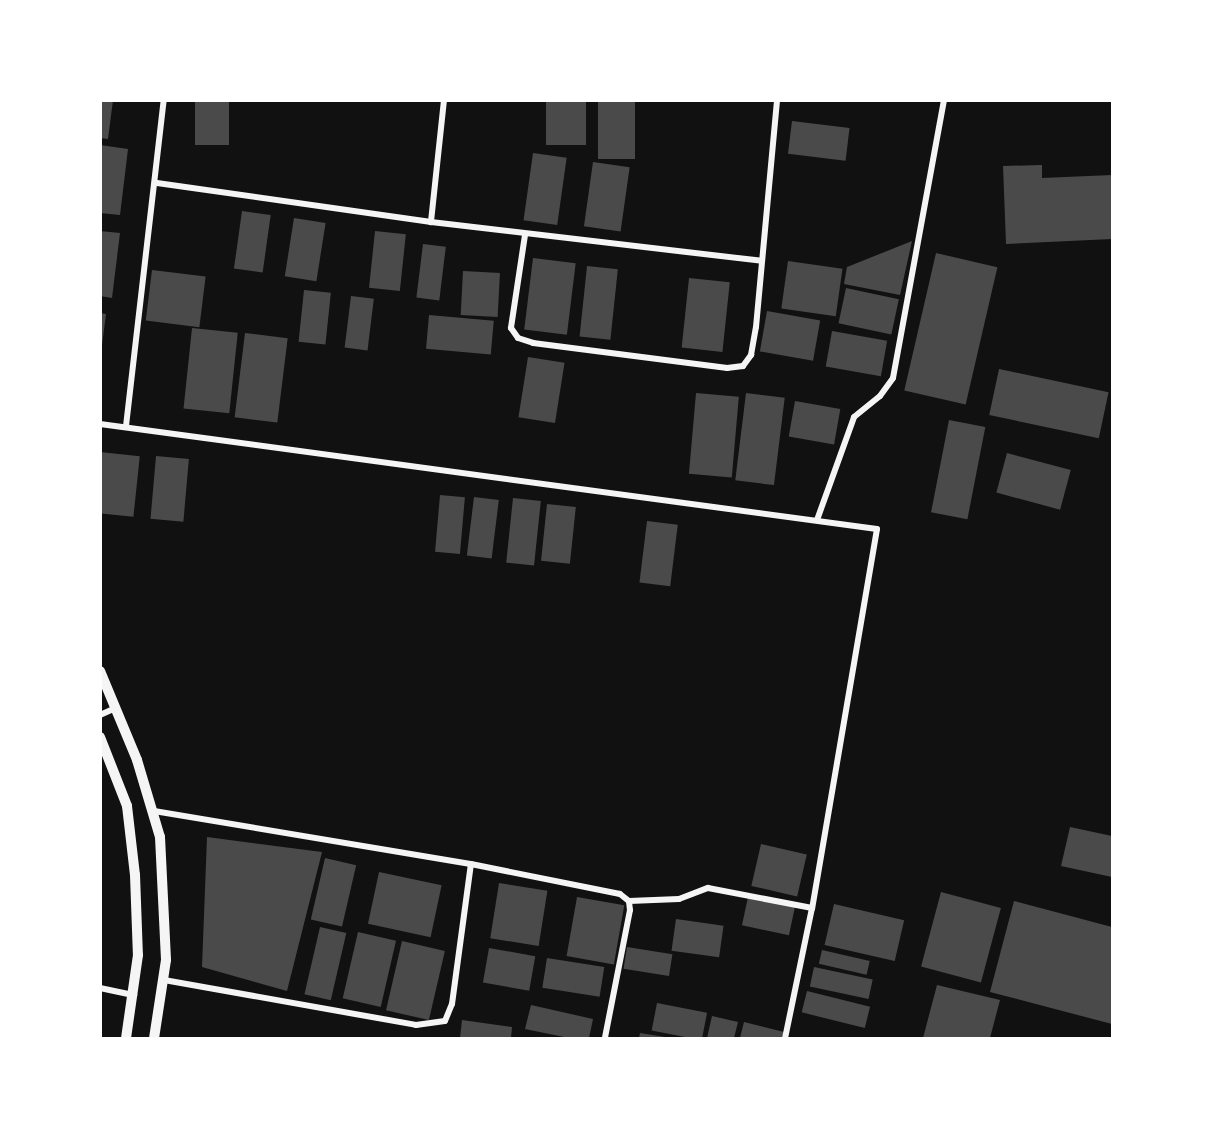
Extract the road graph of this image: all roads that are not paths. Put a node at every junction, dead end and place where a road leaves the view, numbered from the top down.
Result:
1 (164, 100) edge
2 (444, 100) edge
3 (777, 100) edge
4 (944, 100) edge
5 (157, 183) junction
6 (431, 222) junction
7 (525, 235) junction
8 (762, 261) junction
9 (100, 424) edge
10 (126, 426) junction
11 (817, 520) junction
12 (100, 671) edge
13 (117, 708) junction
14 (100, 715) edge
15 (100, 737) edge
16 (154, 811) junction
17 (471, 864) junction
18 (629, 901) junction
19 (812, 908) junction
20 (164, 980) junction
21 (100, 988) edge
22 (134, 995) junction
23 (126, 1038) edge
24 (154, 1038) edge
25 (605, 1038) edge
26 (785, 1038) edge

1 - 5 street
2 - 6 street
3 - 8 street
4 - 11 street
5 - 6 street
5 - 10 street
6 - 7 street
7 - 8 street
7 - 8 street
9 - 10 street
10 - 11 street
11 - 19 street
12 - 13 street
13 - 14 street
13 - 16 street
15 - 22 street
16 - 17 street
16 - 20 street
17 - 18 street
17 - 20 street
18 - 19 street
18 - 25 street
19 - 26 street
20 - 24 street
21 - 22 street
22 - 23 street

